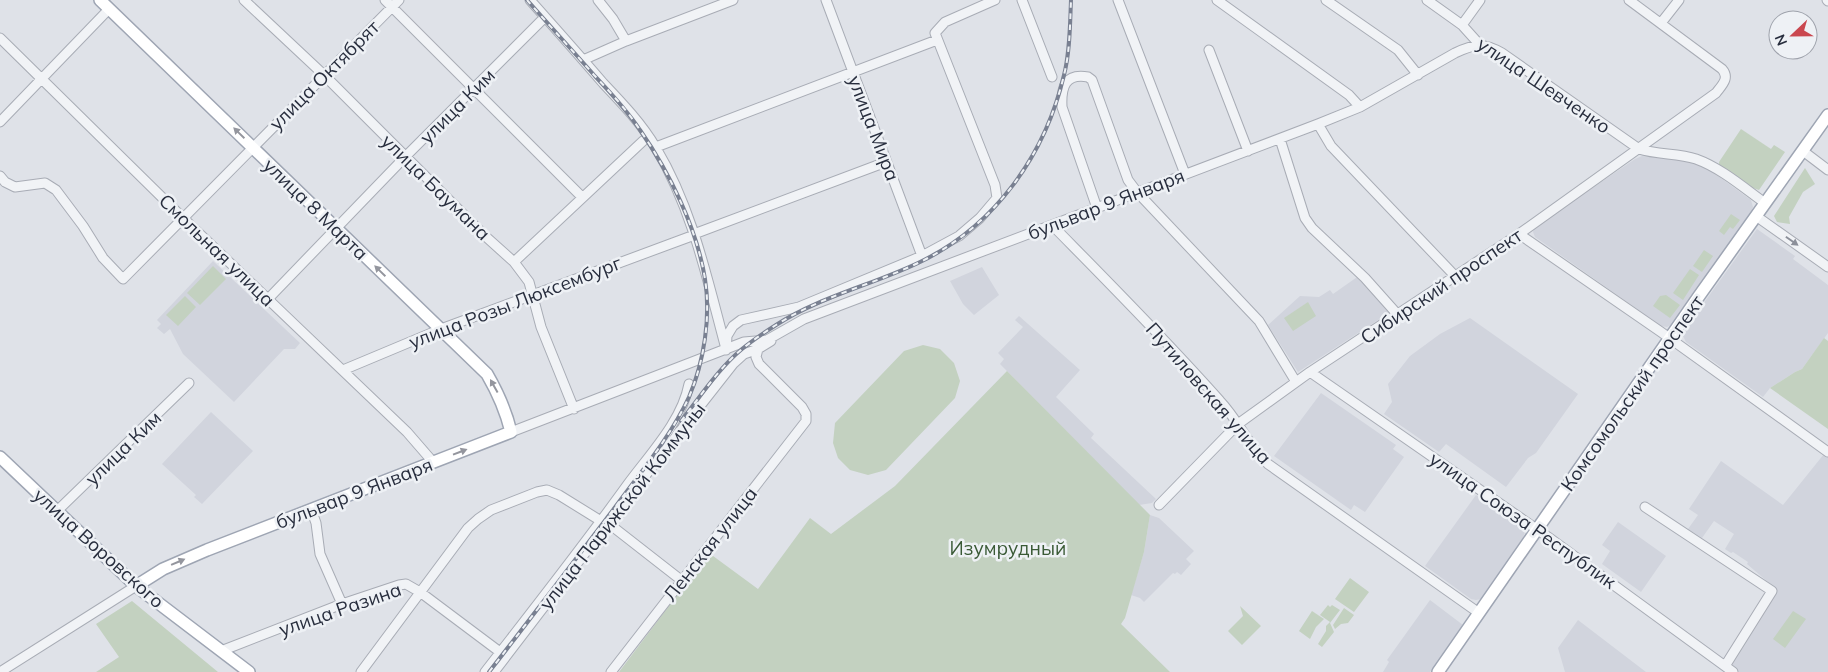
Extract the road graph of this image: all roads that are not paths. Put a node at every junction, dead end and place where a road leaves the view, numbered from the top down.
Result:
1 (100, 0) edge
2 (244, 0) edge
3 (385, 0) edge
4 (530, 0) edge
5 (598, 0) edge
6 (733, 0) edge
7 (826, 0) edge
8 (995, 0) edge
9 (1022, 0) edge
10 (1118, 0) edge
11 (1217, 0) edge
12 (1326, 0) edge
13 (1427, 0) edge
14 (1480, 0) edge
15 (1629, 0) edge
16 (1679, 0) edge
17 (396, 3) edge
18 (1230, 4) edge
19 (110, 9) junction
20 (541, 21) dead end
21 (1661, 22) junction
22 (1462, 25) junction
23 (936, 36) junction
24 (0, 38) edge
25 (626, 41) junction
26 (1480, 45) junction
27 (1209, 50) dead end
28 (583, 60) junction
29 (852, 72) junction
30 (324, 75) junction
31 (1418, 75) junction
32 (1052, 77) dead end
33 (42, 78) junction
34 (474, 89) junction
35 (1360, 107) junction
36 (1828, 115) edge
37 (0, 122) edge
38 (1318, 124) junction
39 (1280, 139) junction
40 (643, 141) dead end
41 (253, 147) junction
42 (656, 147) junction
43 (1639, 150) junction
44 (1248, 151) junction
45 (1803, 151) junction
46 (405, 157) junction
47 (886, 162) junction
48 (1828, 170) edge
49 (1185, 174) junction
50 (0, 176) edge
51 (1137, 192) junction
52 (582, 197) junction
53 (1766, 203) junction
54 (1097, 208) junction
55 (1756, 216) junction
56 (183, 218) junction
57 (1052, 225) junction
58 (335, 228) junction
59 (1519, 234) junction
60 (691, 235) junction
61 (922, 256) junction
62 (514, 262) junction
63 (1828, 267) edge
64 (1456, 277) junction
65 (533, 294) junction
66 (268, 299) junction
67 (1398, 315) junction
68 (441, 329) junction
69 (777, 336) junction
70 (1670, 339) junction
71 (758, 349) junction
72 (726, 350) junction
73 (343, 370) junction
74 (1310, 372) junction
75 (1296, 382) junction
76 (189, 383) dead end
77 (690, 384) dead end
78 (574, 409) junction
79 (1238, 424) junction
80 (511, 432) junction
81 (1828, 452) edge
82 (0, 458) edge
83 (433, 462) junction
84 (1159, 505) dead end
85 (1644, 507) dead end
86 (311, 510) junction
87 (56, 512) junction
88 (605, 522) junction
89 (1537, 530) junction
90 (681, 580) junction
91 (136, 586) junction
92 (420, 592) junction
93 (342, 604) junction
94 (1479, 613) junction
95 (221, 651) junction
96 (500, 652) junction
97 (1725, 666) junction
98 (0, 672) edge
99 (249, 672) edge
100 (361, 672) edge
101 (485, 672) edge
102 (494, 672) edge
103 (611, 672) edge
104 (1438, 672) edge
105 (1733, 672) edge

1 - 19 main road, улица 8 Марта
2 - 30 street, улица Баумана
3 - 17 street
4 - 28 street
5 - 25 street
6 - 25 street
7 - 29 street, улица Мира
8 - 23 street
9 - 32 street
10 - 49 street
11 - 18 street
12 - 31 street
13 - 22 street, улица Шевченко
14 - 22 street
15 - 21 street
16 - 21 street
17 - 30 street, улица Октябрят
17 - 34 street
18 - 35 street
19 - 33 street
41 -> 19 main road, улица 8 Марта
20 - 34 street, улица Ким
21 - 43 street, Сибирский проспект
22 - 26 street, улица Шевченко
23 - 29 street
23 - 61 street
24 - 33 street, Смольная улица
25 - 28 street
26 - 31 street, бульвар 9 Января
26 - 43 street, улица Шевченко
27 - 44 street
28 - 42 street
29 - 42 street
29 - 47 street, улица Мира
30 - 41 street, улица Октябрят
30 - 46 street, улица Баумана
31 - 35 street, бульвар 9 Января
33 - 37 street
33 - 56 street, Смольная улица
34 - 46 street, улица Ким
34 - 52 street
35 - 38 street, бульвар 9 Января
36 - 45 main road, Комсомольский проспект
38 - 39 street, бульвар 9 Января
38 - 64 street
39 - 44 street, бульвар 9 Января
39 - 67 street
40 - 52 street
41 - 56 street, улица Октябрят
41 - 58 main road, улица 8 Марта
42 - 60 street
43 - 53 street
43 - 59 street, Сибирский проспект
44 - 49 street, бульвар 9 Января
45 - 48 street
45 - 53 main road, Комсомольский проспект
46 - 58 street, улица Ким
46 - 62 street, улица Баумана
47 - 60 street, улица Розы Люксембург
47 - 61 street, улица Мира
49 - 51 street, бульвар 9 Января
50 - 56 street, улица Октябрят
51 - 54 street, бульвар 9 Января
51 - 54 street
51 - 75 street
52 - 62 street
53 - 55 main road, Комсомольский проспект
54 - 57 street, бульвар 9 Января
55 -> 63 street
55 - 70 main road, Комсомольский проспект
56 - 66 street, Смольная улица
57 - 69 street, бульвар 9 Января
57 - 79 street, Путиловская улица
58 - 66 street, улица Ким
68 -> 58 main road, улица 8 Марта
59 - 64 street, Сибирский проспект
59 - 70 street
60 - 65 street, улица Розы Люксембург
60 - 72 street
61 - 72 street
62 - 65 street, улица Баумана
64 - 67 street, Сибирский проспект
65 - 68 street, улица Розы Люксембург
65 - 78 street, улица Баумана
66 - 73 street, Смольная улица
67 - 74 street, Сибирский проспект
68 - 73 street, улица Розы Люксембург
80 -> 68 main road, улица 8 Марта
69 - 71 street, улица Парижской Коммуны
69 - 72 street, бульвар 9 Января
70 - 81 street
70 - 89 main road, Комсомольский проспект
71 - 88 street, улица Парижской Коммуны
71 - 90 street, Ленская улица
72 - 78 street, бульвар 9 Января
73 - 83 street, Смольная улица
74 - 75 street, Сибирский проспект
74 - 89 street, улица Союза Республик
75 - 79 street, Сибирский проспект
76 - 87 street, улица Ким
77 - 88 street, улица Парижской Коммуны
78 - 80 street, бульвар 9 Января
79 - 84 street, Сибирский проспект
79 - 94 street, Путиловская улица
83 -> 80 main road, бульвар 9 Января
82 - 87 main road, улица Воровского
83 - 86 main road, бульвар 9 Января
85 - 97 street
91 -> 86 main road, бульвар 9 Января
86 - 93 street
87 - 91 main road, улица Воровского
88 - 90 street
88 - 92 street
88 - 96 street, улица Парижской Коммуны
88 - 102 street, улица Парижской Коммуны
89 - 94 main road, Комсомольский проспект
89 - 97 street, улица Союза Республик
90 - 103 street, Ленская улица
91 - 95 main road, улица Воровского
91 - 98 street, бульвар 9 Января
92 - 93 street, улица Разина
92 - 96 street, улица Разина
92 - 100 street
93 - 95 street, улица Разина
94 - 104 main road, Комсомольский проспект
95 - 99 main road, улица Воровского
96 - 101 street, улица Парижской Коммуны
97 - 105 street, улица Союза Республик

